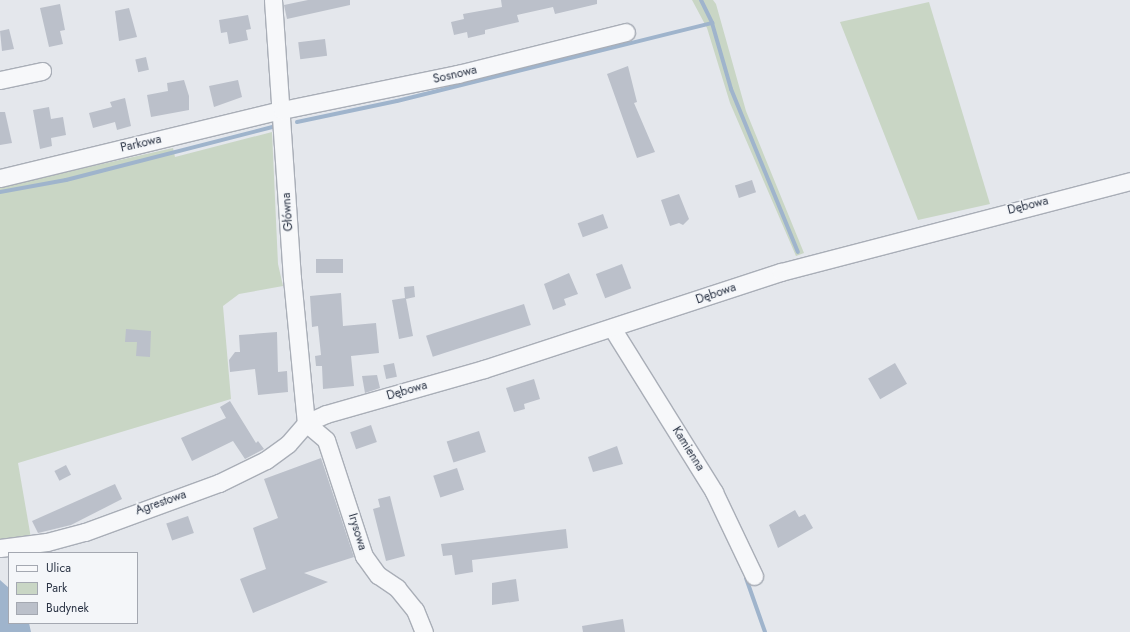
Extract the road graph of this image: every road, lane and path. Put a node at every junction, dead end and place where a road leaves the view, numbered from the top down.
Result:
1 (273, 0) edge
2 (626, 32) dead end
3 (42, 71) dead end
4 (0, 80) edge
5 (282, 110) junction
6 (0, 178) edge
7 (1130, 181) edge
8 (612, 328) junction
9 (306, 423) junction
10 (0, 548) edge
11 (754, 576) dead end
12 (424, 632) edge

1 - 5 street, Główna
2 - 5 street, Sosnowa
3 - 4 street
5 - 6 street, Parkowa
5 - 9 street, Główna
7 - 8 street, Dębowa
8 - 9 street, Dębowa
8 - 11 street, Kamienna
9 - 10 street, Agrestowa
9 - 12 street, Irysowa

